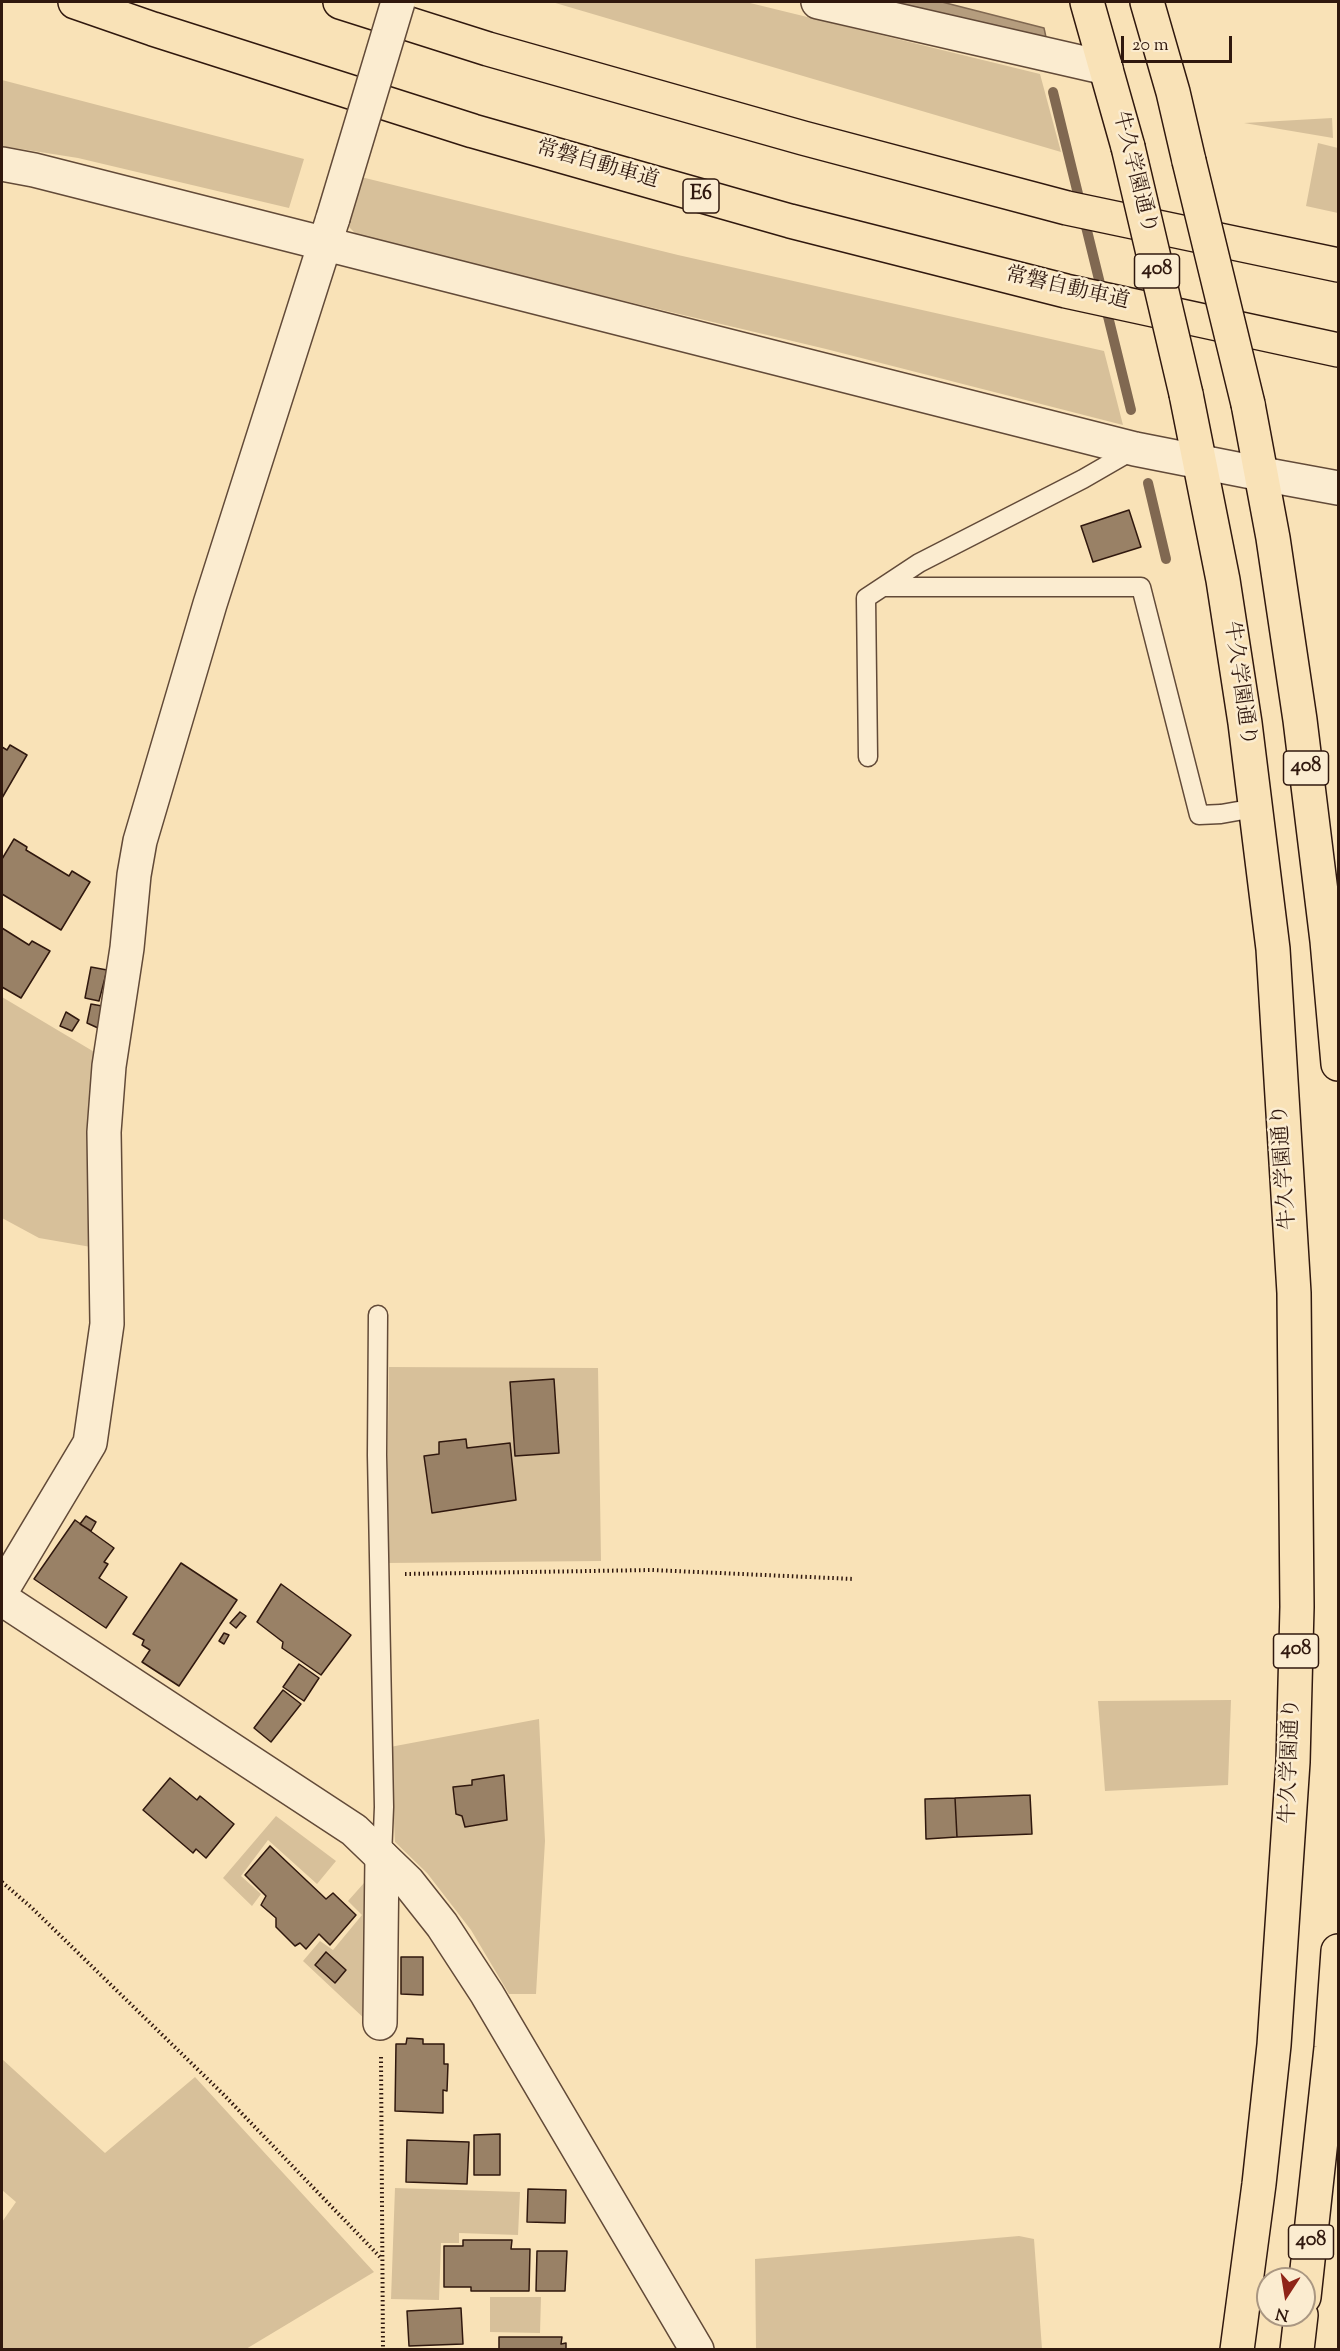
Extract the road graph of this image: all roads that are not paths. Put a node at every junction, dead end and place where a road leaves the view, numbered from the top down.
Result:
1 (75, 2) edge
2 (340, 2) edge
3 (398, 2) edge
4 (818, 2) edge
5 (1087, 2) edge
6 (1147, 2) edge
7 (1106, 68) junction
8 (2, 164) edge
9 (329, 231) junction
10 (1338, 265) edge
11 (1338, 350) edge
12 (1135, 449) junction
13 (1200, 462) junction
14 (1262, 474) junction
15 (1338, 488) edge
16 (884, 586) junction
17 (868, 757) dead end
18 (1255, 808) junction
19 (1338, 1064) edge
20 (378, 1315) dead end
21 (2, 1590) edge
22 (2, 1599) edge
23 (382, 1857) junction
24 (1338, 1951) edge
25 (380, 2023) road end
26 (1307, 2267) edge
27 (1300, 2327) edge
28 (697, 2349) edge
29 (1237, 2349) edge
30 (1297, 2349) edge

1 - 11 highway, 常磐自動車道 / E6
2 - 10 highway
3 - 9 street, bridge
4 - 7 street
5 - 7 highway, 牛久学園通り / 408
6 - 14 highway, 408, bridge
7 - 13 highway, 牛久学園通り / 408, bridge
8 - 9 street
9 - 12 street
9 - 21 street
12 - 13 street
12 - 16 lane
13 - 14 street
13 - 18 highway, 牛久学園通り / 408
14 - 15 street
14 - 19 highway, 408
16 - 17 lane
16 - 18 lane
18 - 29 highway, 牛久学園通り / 408
20 - 23 lane
22 - 23 street
23 - 25 street
23 - 28 street
24 - 26 highway, 408
27 - 30 highway

